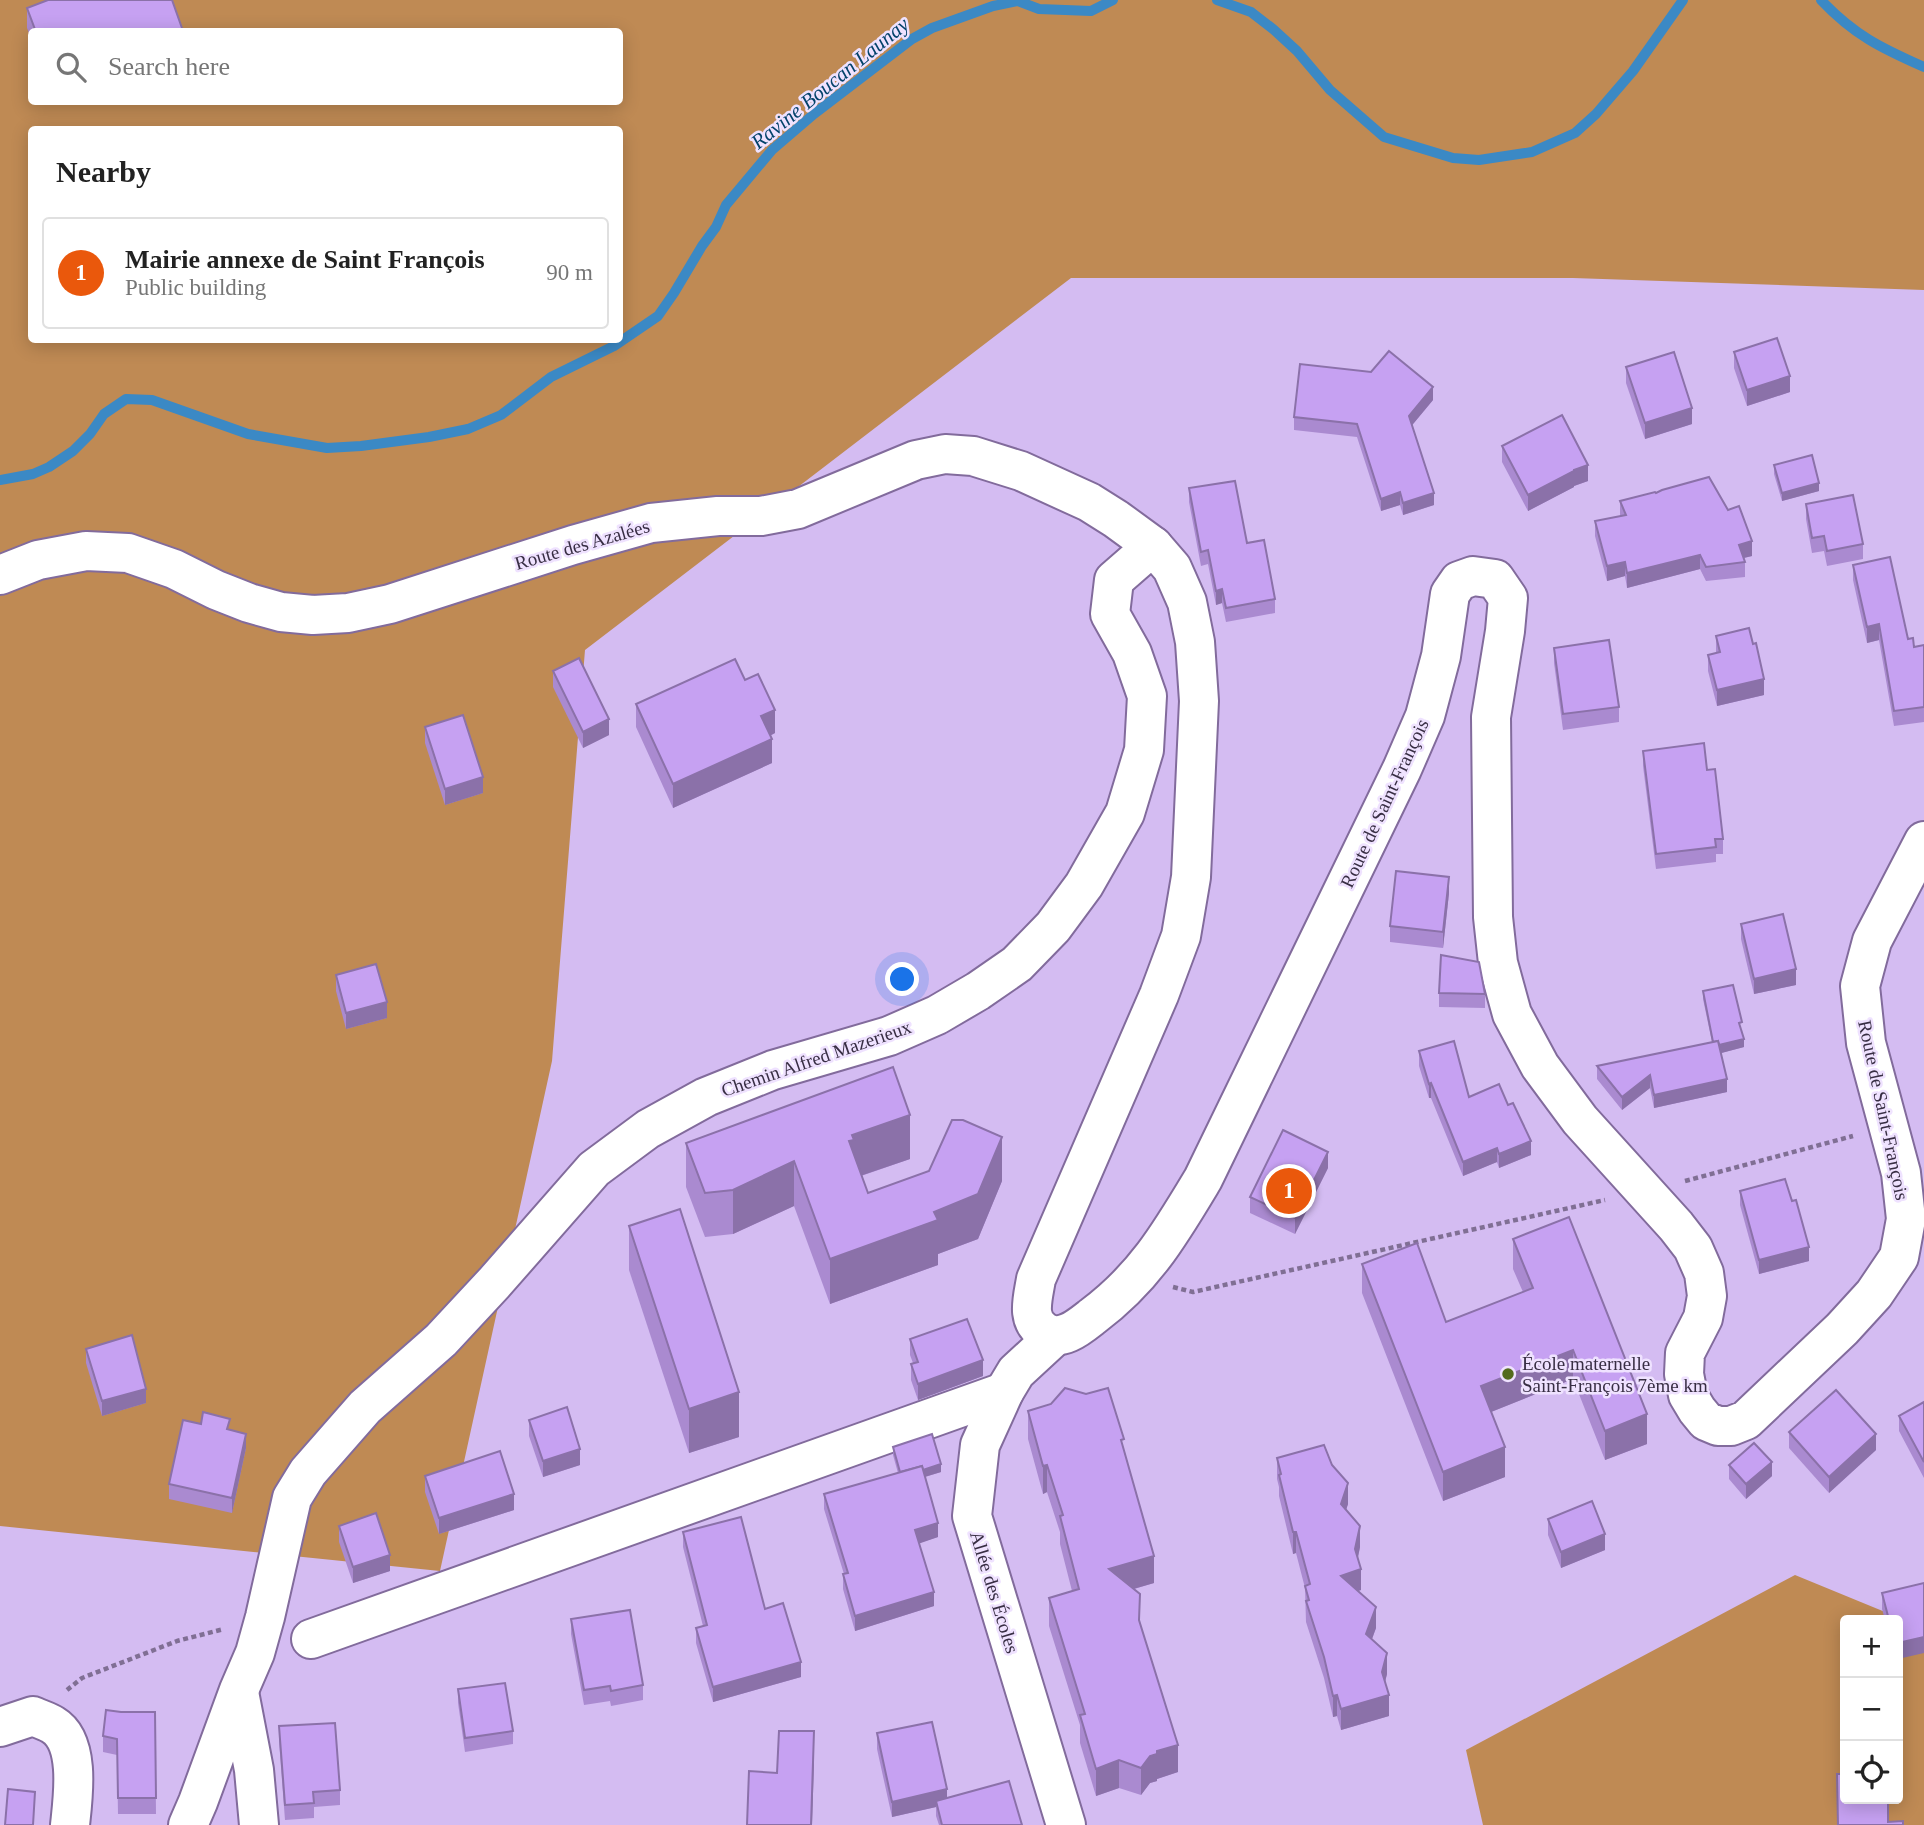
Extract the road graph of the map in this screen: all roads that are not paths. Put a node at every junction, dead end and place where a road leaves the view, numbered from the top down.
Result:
1 (1153, 546) junction
2 (0, 575) edge
3 (1924, 841) edge
4 (1055, 1336) junction
5 (1003, 1392) junction
6 (311, 1639) dead end
7 (239, 1689) junction
8 (16, 1721) edge
9 (71, 1825) edge
10 (188, 1825) edge
11 (259, 1825) edge
12 (1066, 1825) edge

1 - 2 main road, Route des Azalées
1 - 4 main road
1 - 7 main road, Chemin Alfred Mazerieux
3 - 4 main road, Route de Saint-François
4 - 5 main road, Allée des Écoles
5 - 6 main road
5 - 12 main road, Allée des Écoles
7 - 10 main road, Chemin Alfred Mazerieux
7 - 11 main road
8 - 9 main road

